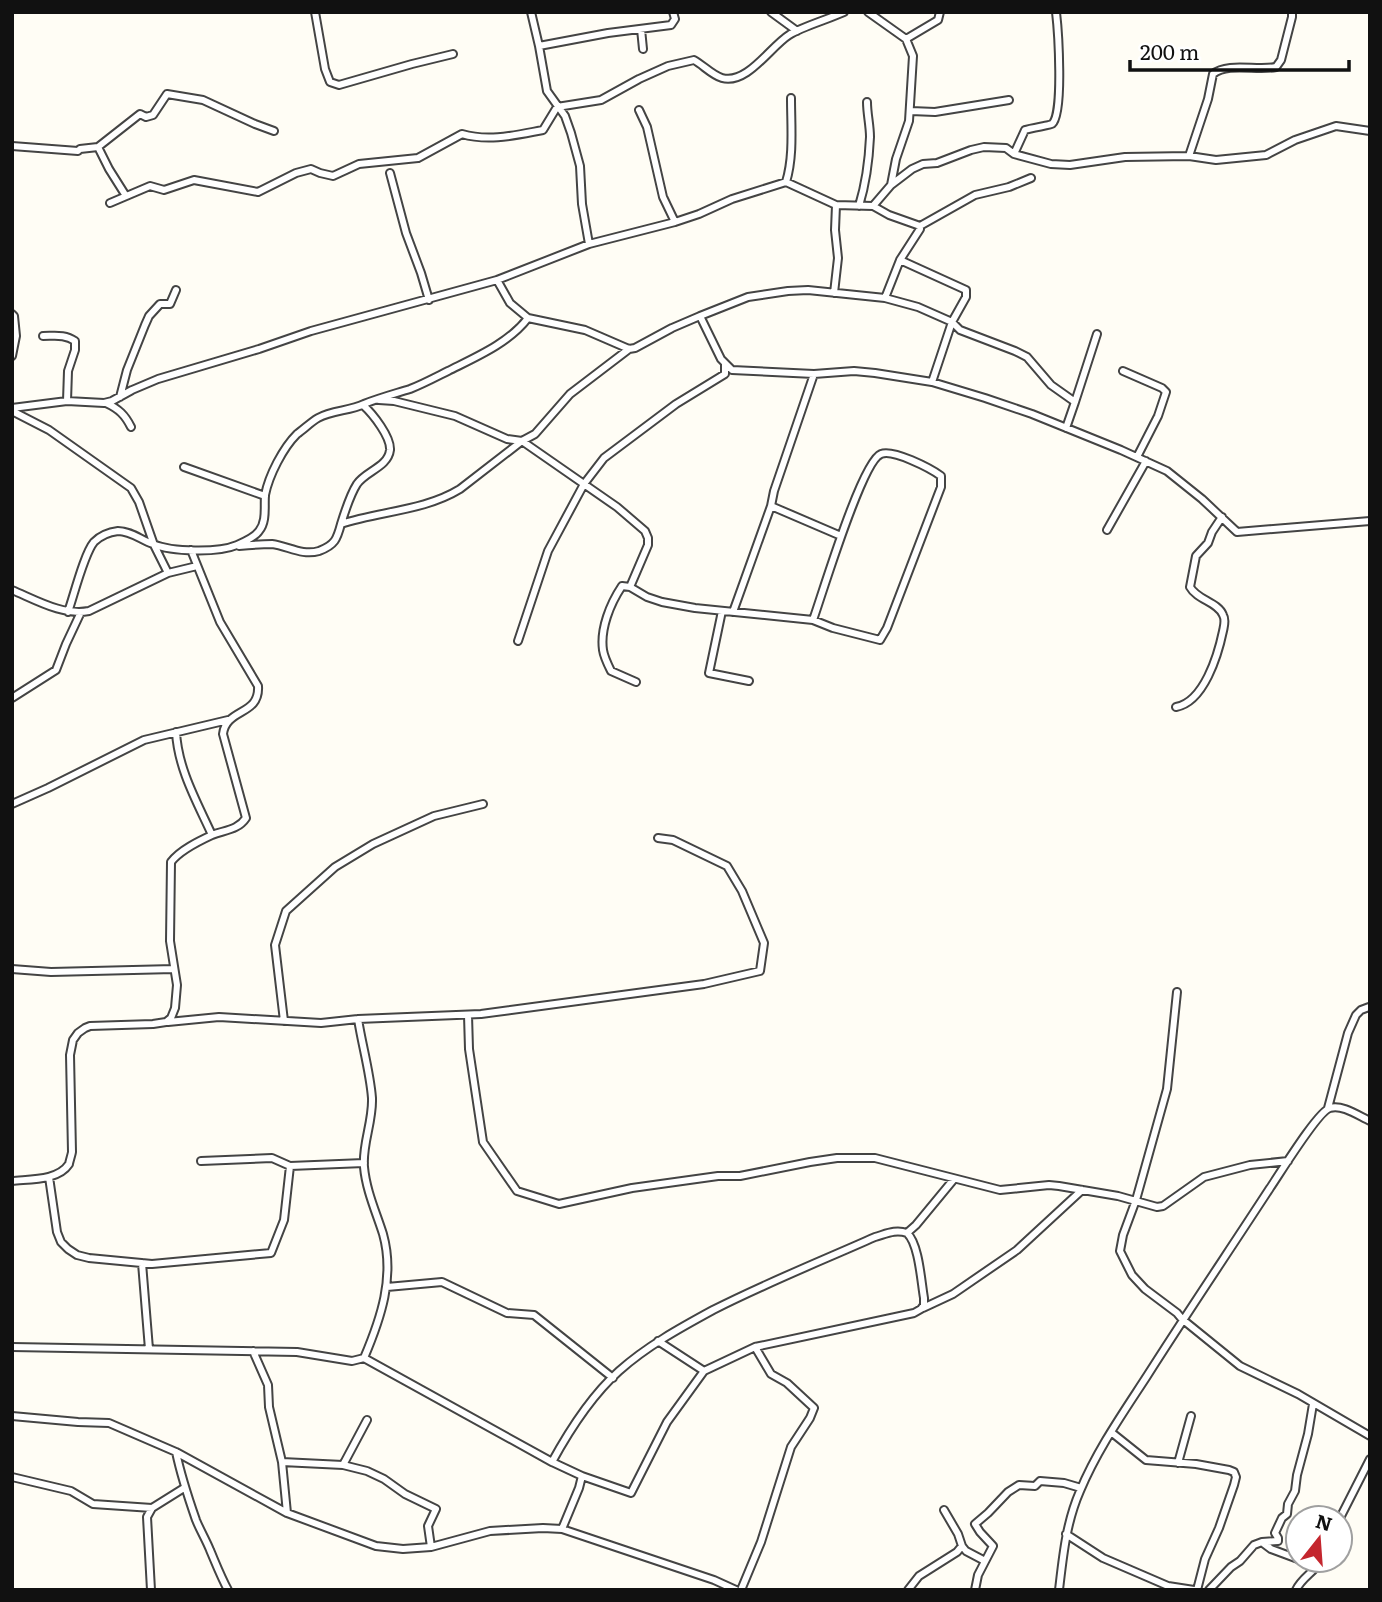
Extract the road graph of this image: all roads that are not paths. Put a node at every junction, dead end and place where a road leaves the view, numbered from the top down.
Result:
1 (315, 12) edge
2 (531, 12) edge
3 (673, 12) edge
4 (771, 12) edge
5 (845, 12) edge
6 (868, 12) edge
7 (940, 12) edge
8 (1056, 12) edge
9 (1292, 12) edge
10 (641, 29) junction
11 (797, 32) junction
12 (906, 38) junction
13 (539, 46) junction
14 (643, 49) dead end
15 (453, 54) dead end
16 (791, 98) dead end
17 (1009, 100) dead end
18 (867, 102) dead end
19 (557, 107) junction
20 (639, 110) dead end
21 (911, 111) junction
22 (274, 131) dead end
23 (1370, 131) edge
24 (12, 146) edge
25 (98, 147) junction
26 (1014, 154) junction
27 (1189, 156) junction
28 (390, 173) dead end
29 (1031, 177) dead end
30 (786, 182) junction
31 (891, 185) junction
32 (126, 196) junction
33 (110, 203) dead end
34 (836, 205) junction
35 (859, 206) junction
36 (873, 206) junction
37 (675, 222) junction
38 (919, 226) junction
39 (589, 244) junction
40 (900, 260) junction
41 (497, 280) junction
42 (176, 290) dead end
43 (834, 293) junction
44 (885, 298) junction
45 (429, 300) junction
46 (12, 314) edge
47 (700, 316) junction
48 (528, 318) junction
49 (952, 323) junction
50 (1097, 334) dead end
51 (43, 336) dead end
52 (629, 349) junction
53 (12, 356) edge
54 (725, 364) junction
55 (1123, 371) dead end
56 (814, 374) junction
57 (932, 382) junction
58 (120, 397) junction
59 (374, 400) junction
60 (67, 401) junction
61 (1075, 402) junction
62 (104, 403) junction
63 (363, 405) junction
64 (12, 409) edge
65 (131, 427) dead end
66 (1066, 428) junction
67 (522, 441) junction
68 (1138, 457) junction
69 (1146, 461) junction
70 (184, 467) dead end
71 (584, 484) junction
72 (265, 496) junction
73 (771, 506) junction
74 (1222, 517) junction
75 (1370, 521) edge
76 (341, 524) junction
77 (1107, 530) dead end
78 (841, 536) junction
79 (154, 545) junction
80 (235, 546) junction
81 (191, 550) junction
82 (197, 566) junction
83 (168, 573) junction
84 (630, 587) junction
85 (12, 590) edge
86 (722, 611) junction
87 (68, 612) junction
88 (80, 612) junction
89 (733, 612) junction
90 (813, 620) junction
91 (518, 641) dead end
92 (749, 681) dead end
93 (636, 682) dead end
94 (12, 698) edge
95 (1176, 707) dead end
96 (228, 720) junction
97 (176, 732) junction
98 (12, 804) edge
99 (483, 804) dead end
100 (212, 835) junction
101 (658, 838) dead end
102 (12, 969) edge
103 (174, 969) junction
104 (1177, 992) dead end
105 (1369, 1006) edge
106 (468, 1015) junction
107 (358, 1019) junction
108 (284, 1021) junction
109 (166, 1022) junction
110 (1328, 1108) junction
111 (1370, 1121) edge
112 (201, 1161) dead end
113 (1288, 1161) junction
114 (363, 1163) junction
115 (290, 1166) junction
116 (49, 1177) junction
117 (954, 1178) junction
118 (12, 1181) edge
119 (1082, 1190) junction
120 (1136, 1200) junction
121 (907, 1233) junction
122 (142, 1263) junction
123 (387, 1287) junction
124 (921, 1309) junction
125 (1182, 1320) junction
126 (658, 1341) junction
127 (12, 1347) edge
128 (755, 1347) junction
129 (149, 1349) junction
130 (253, 1351) junction
131 (364, 1358) junction
132 (704, 1371) junction
133 (613, 1378) junction
134 (1313, 1404) junction
135 (12, 1416) edge
136 (1191, 1416) dead end
137 (367, 1420) dead end
138 (1111, 1432) junction
139 (1370, 1436) edge
140 (176, 1452) junction
141 (1370, 1458) edge
142 (552, 1461) junction
143 (282, 1462) junction
144 (1178, 1463) junction
145 (343, 1465) junction
146 (582, 1476) junction
147 (12, 1477) edge
148 (184, 1488) junction
149 (1081, 1488) junction
150 (1347, 1504) edge
151 (152, 1508) junction
152 (944, 1510) dead end
153 (287, 1513) junction
154 (562, 1529) junction
155 (1066, 1534) junction
156 (1262, 1542) junction
157 (431, 1546) junction
158 (962, 1546) junction
159 (1284, 1554) edge
160 (985, 1561) junction
161 (1307, 1574) edge
162 (151, 1590) edge
163 (228, 1590) edge
164 (738, 1590) edge
165 (908, 1590) edge
166 (975, 1590) edge
167 (1059, 1590) edge
168 (1195, 1590) edge
169 (1209, 1590) edge
170 (1296, 1590) edge

1 - 15 street
2 - 13 street
3 - 10 street
4 - 11 street
5 - 11 street
6 - 12 street
7 - 12 street
8 - 26 street
9 - 27 street
10 - 13 street
10 - 14 street
11 - 19 street
12 - 21 street
13 - 19 street
16 - 30 street
17 - 21 street
18 - 35 street
19 - 32 street
19 - 39 street
20 - 37 street
21 - 31 street
22 - 25 street
23 - 27 street
24 - 25 street
25 - 32 street
26 - 27 street
26 - 31 street
28 - 45 street
29 - 38 street
30 - 34 street
30 - 37 street
31 - 36 street
32 - 33 street
34 - 35 street
34 - 43 street
35 - 36 street
36 - 38 street
37 - 39 street
38 - 40 street
39 - 41 street
40 - 44 street
40 - 49 street
41 - 45 street
41 - 48 street
42 - 58 street
43 - 44 street
43 - 47 street
44 - 49 street
45 - 58 street
46 - 53 street
47 - 52 street
47 - 54 street
48 - 52 street
48 - 59 street
49 - 57 street
49 - 61 street
50 - 61 street
51 - 60 street
52 - 67 street
54 - 56 street
54 - 71 street
55 - 68 street
56 - 57 street
56 - 73 street
57 - 66 street
58 - 62 street
59 - 63 street
59 - 67 street
60 - 62 street
60 - 64 street
61 - 66 street
62 - 65 street
63 - 72 street
63 - 76 street
64 - 79 street
66 - 68 street
67 - 71 street
67 - 76 street
68 - 69 street
69 - 74 street
69 - 77 street
70 - 72 street
71 - 84 street
71 - 91 street
72 - 80 street
73 - 78 street
73 - 89 street
74 - 75 street
74 - 95 street
76 - 80 street
78 - 90 street
78 - 90 street
79 - 81 street
79 - 83 street
79 - 87 street
80 - 81 street
81 - 82 street
82 - 83 street
82 - 96 street
83 - 88 street
84 - 86 street
84 - 93 street
85 - 87 street
86 - 89 street
86 - 92 street
87 - 88 street
88 - 94 street
89 - 90 street
96 - 97 street
96 - 100 street
97 - 98 street
97 - 100 street
99 - 108 street
100 - 103 street
101 - 106 street
102 - 103 street
103 - 109 street
104 - 120 street
105 - 110 street
106 - 107 street
106 - 117 street
107 - 108 street
107 - 114 street
108 - 109 street
109 - 116 street
110 - 111 street
110 - 113 street
112 - 115 street
113 - 120 street
113 - 125 street
114 - 115 street
114 - 123 street
115 - 122 street
116 - 118 street
116 - 122 street
117 - 119 street
117 - 121 street
119 - 120 street
119 - 124 street
120 - 125 street
121 - 124 street
121 - 126 street
122 - 129 street
123 - 131 street
123 - 133 street
124 - 128 street
125 - 134 street
125 - 138 street
126 - 132 street
126 - 133 street
127 - 129 street
128 - 132 street
128 - 164 street
129 - 130 street
130 - 131 street
130 - 143 street
131 - 142 street
132 - 146 street
133 - 142 street
134 - 139 street
134 - 156 street
135 - 140 street
136 - 144 street
137 - 145 street
138 - 144 street
138 - 149 street
140 - 148 street
140 - 153 street
141 - 150 street
142 - 146 street
143 - 145 street
143 - 153 street
144 - 168 street
145 - 157 street
146 - 154 street
147 - 151 street
148 - 151 street
148 - 163 street
149 - 155 street
149 - 160 street
151 - 162 street
152 - 158 street
153 - 157 street
154 - 157 street
154 - 164 street
155 - 167 street
155 - 168 street
156 - 159 street
156 - 169 street
158 - 160 street
158 - 165 street
160 - 166 street
161 - 170 street

